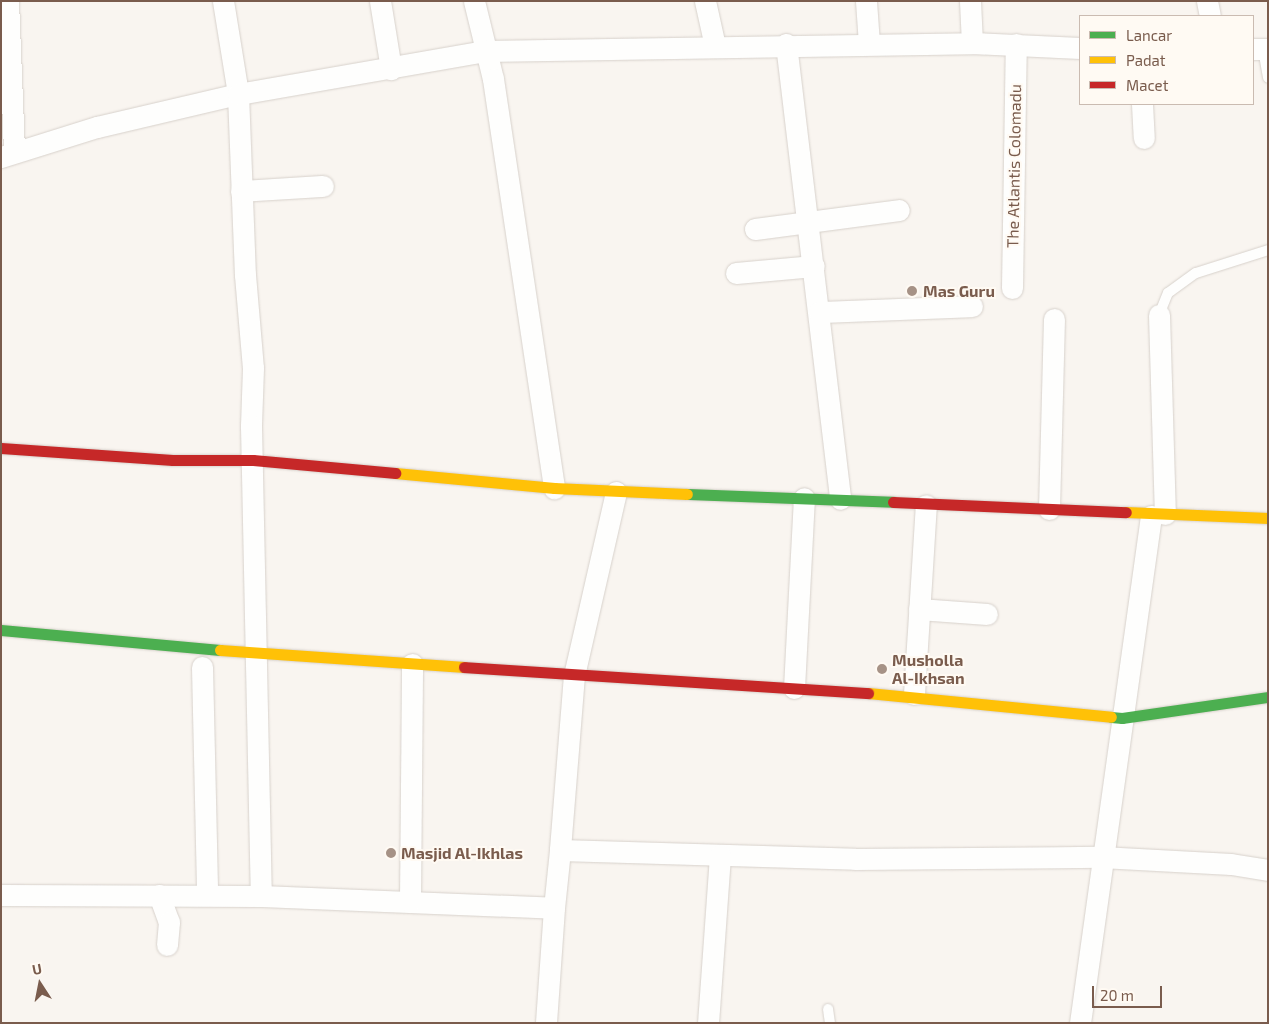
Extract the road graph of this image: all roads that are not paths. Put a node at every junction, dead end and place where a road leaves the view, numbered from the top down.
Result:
1 (8, 1) edge
2 (223, 1) edge
3 (380, 1) edge
4 (474, 1) edge
5 (705, 1) edge
6 (866, 1) edge
7 (970, 1) edge
8 (1207, 1) edge
9 (1210, 15) edge
10 (972, 43) junction
11 (786, 44) junction
12 (869, 44) junction
13 (1016, 44) junction
14 (715, 46) junction
15 (1079, 48) edge
16 (1261, 49) edge
17 (484, 51) junction
18 (391, 69) junction
19 (1268, 78) edge
20 (238, 94) junction
21 (1142, 105) edge
22 (1144, 138) dead end
23 (7, 154) edge
24 (323, 186) dead end
25 (240, 191) junction
26 (899, 210) dead end
27 (808, 224) junction
28 (755, 229) dead end
29 (1268, 250) edge
30 (814, 266) junction
31 (736, 273) dead end
32 (1012, 288) dead end
33 (972, 306) dead end
34 (819, 312) junction
35 (1159, 315) joint
36 (1054, 319) dead end
37 (1, 448) edge
38 (253, 460) junction
39 (554, 488) junction
40 (616, 492) junction
41 (804, 498) junction
42 (840, 499) junction
43 (926, 504) junction
44 (1048, 509) junction
45 (1158, 515) junction
46 (1268, 518) edge
47 (919, 609) junction
48 (987, 614) dead end
49 (1, 630) edge
50 (258, 653) junction
51 (412, 664) junction
52 (202, 667) dead end
53 (574, 675) junction
54 (794, 688) junction
55 (914, 695) junction
56 (1268, 698) edge
57 (1122, 718) junction
58 (560, 850) junction
59 (720, 854) junction
60 (1101, 857) junction
61 (1268, 870) edge
62 (1, 894) edge
63 (159, 895) junction
64 (207, 895) junction
65 (261, 896) junction
66 (410, 901) junction
67 (554, 908) junction
68 (167, 945) dead end
69 (828, 1009) dead end
70 (546, 1023) edge
71 (708, 1023) edge
72 (830, 1023) edge
73 (1080, 1023) edge

1 - 23 street
2 - 20 street
3 - 18 street
4 - 17 street
5 - 14 street
6 - 12 street
7 - 10 street
8 - 9 street
10 - 12 street
10 - 13 street
11 - 12 street
11 - 14 street
11 - 27 street
13 - 15 street
13 - 32 street, The Atlantis Colomadu
14 - 17 street
16 - 19 lane
17 - 18 street
17 - 39 street
18 - 20 street
20 - 23 street
20 - 25 street
21 - 22 street
24 - 25 street
25 - 38 street
26 - 27 street
27 - 28 street
27 - 30 street
29 - 35 lane
30 - 31 street
30 - 34 street
33 - 34 street
34 - 42 street
35 - 45 street
36 - 44 street
37 - 38 street
38 - 39 street
38 - 50 street
39 - 40 street
40 - 41 street
40 - 53 street
41 - 42 street
41 - 54 street
42 - 43 street
43 - 44 street
43 - 47 street
44 - 45 street
45 - 46 street
45 - 57 street
47 - 48 street
47 - 55 street
49 - 50 street
50 - 51 street
50 - 65 street
51 - 53 street
51 - 66 street
52 - 64 street
53 - 54 street
53 - 58 street
54 - 55 street
55 - 57 street
56 - 57 street
57 - 60 street
58 - 59 street
58 - 67 street
59 - 60 street
59 - 71 street
60 - 61 street
60 - 73 street
62 - 63 street
63 - 64 street
63 - 68 street
64 - 65 street
65 - 66 street
66 - 67 street
67 - 70 street
69 - 72 lane

